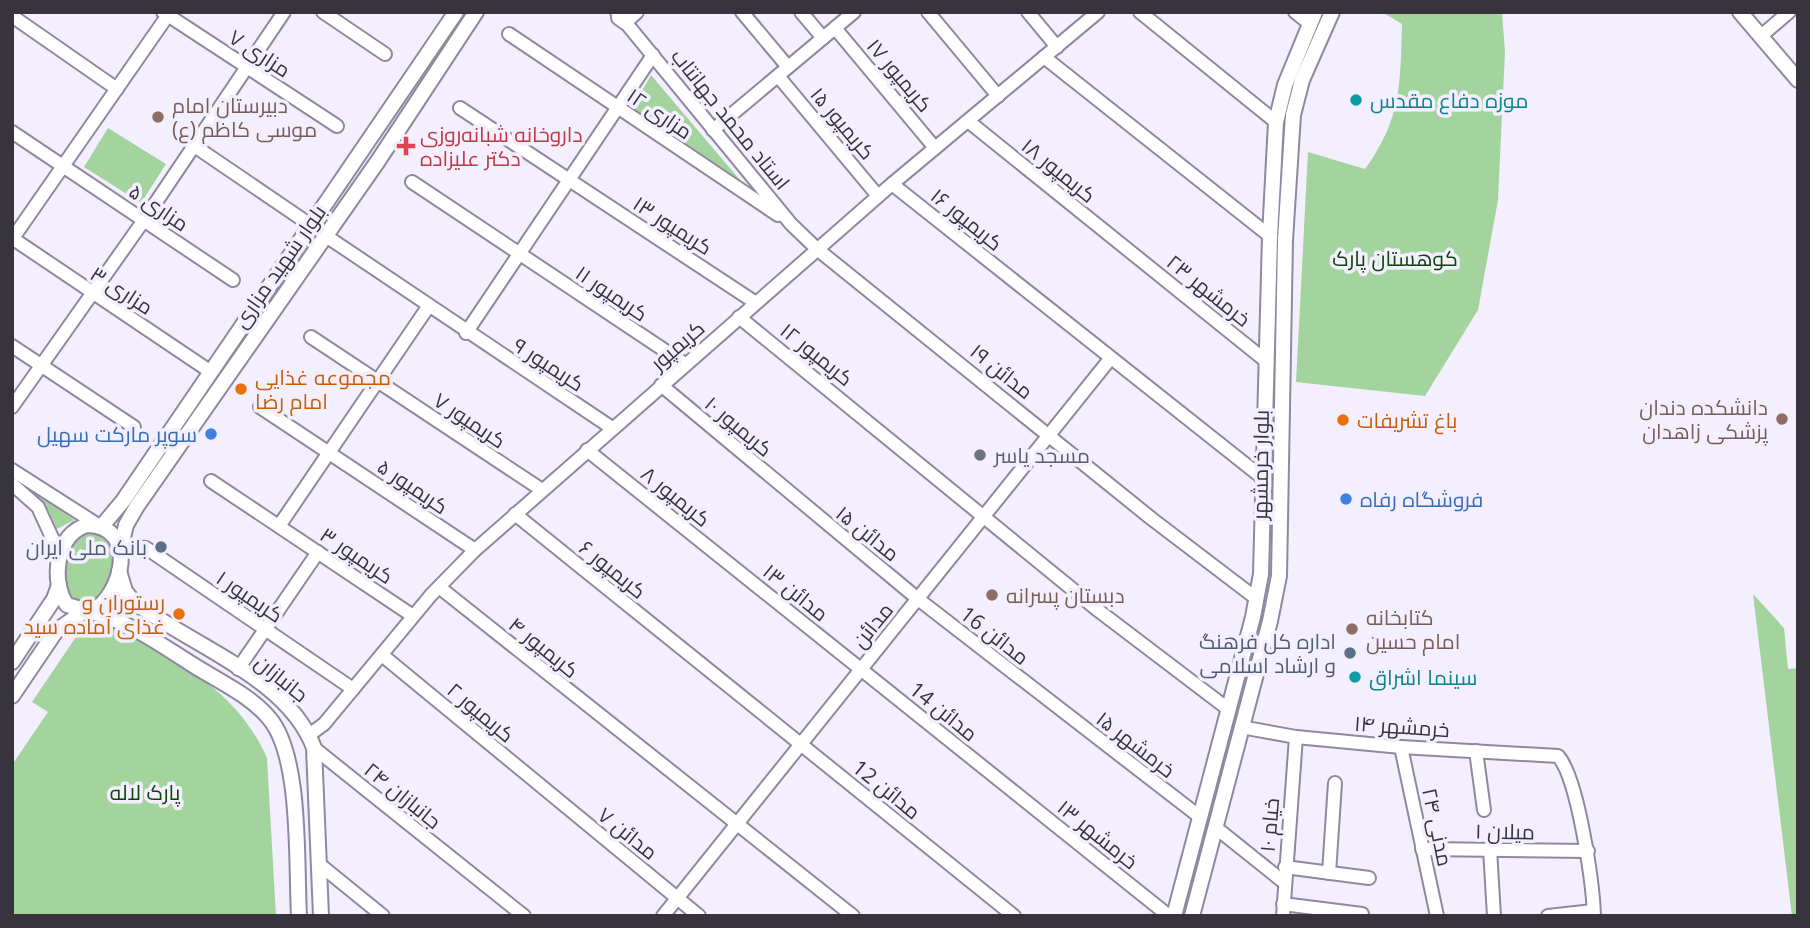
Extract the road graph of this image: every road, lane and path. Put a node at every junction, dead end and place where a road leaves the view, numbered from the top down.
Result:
1 (284, 12) edge
2 (323, 12) edge
3 (456, 12) edge
4 (476, 12) edge
5 (610, 12) edge
6 (638, 12) edge
7 (742, 12) edge
8 (802, 12) edge
9 (854, 12) edge
10 (1028, 12) edge
11 (1098, 12) edge
12 (1140, 12) edge
13 (1296, 12) edge
14 (1332, 12) edge
15 (1740, 12) edge
16 (1789, 12) edge
17 (166, 14) edge
18 (12, 16) edge
19 (931, 16) edge
20 (621, 17) edge
21 (1312, 18) edge
22 (835, 28) junction
23 (509, 34) dead end
24 (1761, 36) junction
25 (823, 38) junction
26 (1057, 47) junction
27 (385, 54) dead end
28 (653, 55) junction
29 (1044, 58) junction
30 (789, 67) junction
31 (246, 68) junction
32 (778, 76) junction
33 (1798, 80) edge
34 (117, 89) junction
35 (998, 96) junction
36 (617, 107) junction
37 (460, 108) dead end
38 (968, 121) junction
39 (1276, 122) junction
40 (337, 126) dead end
41 (713, 130) junction
42 (12, 132) edge
43 (194, 145) junction
44 (935, 148) junction
45 (63, 166) junction
46 (568, 180) junction
47 (412, 182) dead end
48 (892, 184) junction
49 (878, 196) junction
50 (144, 220) junction
51 (791, 224) junction
52 (312, 226) junction
53 (326, 236) junction
54 (1270, 236) junction
55 (13, 238) edge
56 (1126, 248) joint
57 (817, 249) junction
58 (519, 253) junction
59 (233, 280) dead end
60 (1268, 293) junction
61 (93, 294) junction
62 (1284, 294) junction
63 (756, 303) junction
64 (428, 307) junction
65 (740, 317) junction
66 (466, 333) junction
67 (311, 337) dead end
68 (12, 346) edge
69 (1110, 359) junction
70 (1266, 361) junction
71 (685, 364) junction
72 (41, 366) junction
73 (211, 372) junction
74 (377, 381) junction
75 (661, 385) junction
76 (12, 407) edge
77 (260, 407) dead end
78 (134, 427) dead end
79 (612, 428) junction
80 (1050, 434) junction
81 (587, 450) junction
82 (329, 453) junction
83 (12, 470) edge
84 (1264, 479) junction
85 (211, 481) dead end
86 (12, 484) edge
87 (542, 491) junction
88 (793, 496) joint
89 (515, 514) junction
90 (985, 516) junction
91 (100, 526) junction
92 (279, 526) junction
93 (121, 546) junction
94 (475, 550) junction
95 (318, 552) junction
96 (60, 555) junction
97 (119, 571) junction
98 (740, 572) joint
99 (59, 583) junction
100 (439, 587) junction
101 (918, 599) junction
102 (1257, 599) junction
103 (87, 612) junction
104 (413, 616) junction
105 (265, 629) junction
106 (382, 655) junction
107 (12, 662) edge
108 (238, 669) junction
109 (861, 669) junction
110 (353, 690) junction
111 (12, 696) edge
112 (1049, 701) joint
113 (1228, 709) junction
114 (1241, 727) junction
115 (1296, 737) junction
116 (312, 741) junction
117 (800, 744) junction
118 (1401, 747) junction
119 (1476, 751) junction
120 (1003, 783) joint
121 (1335, 783) dead end
122 (555, 798) joint
123 (1484, 810) dead end
124 (1200, 817) junction
125 (736, 825) junction
126 (1215, 827) junction
127 (1422, 849) junction
128 (1490, 849) junction
129 (1588, 851) junction
130 (319, 864) junction
131 (1285, 867) junction
132 (1329, 873) junction
133 (1369, 878) dead end
134 (1285, 883) junction
135 (677, 898) junction
136 (1283, 910) edge
137 (1362, 914) dead end
138 (1593, 914) edge
139 (299, 916) edge
140 (321, 916) edge
141 (383, 916) edge
142 (524, 916) edge
143 (663, 916) edge
144 (699, 916) edge
145 (853, 916) edge
146 (1014, 916) edge
147 (1169, 916) edge
148 (1174, 916) edge
149 (1192, 916) edge
150 (1437, 916) edge
151 (1493, 916) edge
152 (1548, 916) edge

1 - 31 street
2 - 27 street
3 - 52 main road, بلوار شهید مزاری
4 - 53 main road, بلوار شهید مزاری
5 - 20 street, استاد محمد جهانتاب
6 - 20 street
7 - 30 street
8 - 25 street
9 - 22 street
10 - 26 street
11 - 26 street, کریمپور
12 - 39 street
13 - 21 street
14 - 62 main road, بلوار خرمشهر
15 - 24 main road
16 - 24 street
17 - 31 street, مزاری ۷
17 - 34 street
18 - 34 street
19 - 35 street
20 - 28 street, استاد محمد جهانتاب
21 - 39 main road, بلوار خرمشهر
22 - 25 street
22 - 44 street, کریمپور ۱۷
23 - 36 street, مزاری ۱۲
24 - 33 main road
25 - 30 street
26 - 29 street, کریمپور
28 - 36 street
28 - 41 street, استاد محمد جهانتاب
29 - 35 street, کریمپور
29 - 54 street
30 - 32 street
31 - 40 street, مزاری ۷
31 - 43 street
32 - 41 street
32 - 49 street, کریمپور ۱۵
34 - 45 street
35 - 38 street, کریمپور
36 - 46 street
36 - 51 street, مزاری ۱۲
37 - 46 street, کریمپور ۱۳
38 - 44 street, کریمپور
38 - 56 street, کریمپور ۱۸
39 - 54 main road, بلوار خرمشهر
41 - 51 street, استاد محمد جهانتاب
42 - 45 street, مزاری ۵
43 - 50 street
43 - 52 street
44 - 48 street, کریمپور
45 - 50 street, مزاری ۵
45 - 55 street
46 - 58 street
46 - 63 street, کریمپور ۱۳
47 - 58 street, کریمپور ۱۱
48 - 49 street, کریمپور
48 - 69 street, کریمپور ۱۶
49 - 57 street, کریمپور
50 - 59 street, مزاری ۵
50 - 61 street
51 - 57 street, استاد محمد جهانتاب
52 - 53 main road
52 - 73 main road, بلوار شهید مزاری
53 - 64 street, کریمپور ۹
53 - 93 main road, بلوار شهید مزاری
54 - 60 main road, بلوار خرمشهر
55 - 61 street, مزاری ۳
56 - 70 street, خرمشهر ۲۳
57 - 63 street, کریمپور
57 - 80 street, مدائن ۱۹
58 - 66 street
58 - 71 street, کریمپور ۱۱
60 - 62 main road
60 - 70 main road, بلوار خرمشهر
61 - 72 street
61 - 73 street, مزاری ۳
62 - 114 main road, بلوار خرمشهر
63 - 65 street, کریمپور
64 - 66 street, کریمپور ۹
64 - 74 street
65 - 71 street, کریمپور
65 - 90 street, کریمپور ۱۲
66 - 79 street, کریمپور ۹
67 - 74 street, کریمپور ۷
68 - 72 street
69 - 80 street, مدائن
69 - 84 street, کریمپور ۱۶
70 - 84 main road, بلوار خرمشهر
71 - 75 street, کریمپور
72 - 76 street
72 - 78 street
73 - 91 main road, بلوار شهید مزاری
74 - 82 street
74 - 87 street, کریمپور ۷
75 - 79 street, کریمپور
75 - 88 street, کریمپور ۱۰
77 - 82 street, کریمپور ۵
79 - 81 street, کریمپور
80 - 90 street, مدائن
80 - 102 street, مدائن ۱۹
81 - 87 street, کریمپور
81 - 98 street, کریمپور ۸
82 - 92 street
82 - 94 street, کریمپور ۵
83 - 91 street
84 - 102 main road, بلوار خرمشهر
85 - 92 street, کریمپور ۳
86 - 96 street
87 - 89 street, کریمپور
88 - 101 street, مدائن ۱۵
89 - 94 street, کریمپور
89 - 117 street, کریمپور ۶
90 - 101 street, مدائن
90 - 113 street, کریمپور ۱۲
91 - 93 main road
91 - 96 main road
92 - 95 street, کریمپور ۳
93 - 97 main road
93 - 105 street, کریمپور ۱
94 - 100 street, کریمپور
95 - 104 street, کریمپور ۳
95 - 105 street
96 - 99 main road
97 - 103 main road
97 - 108 main road, جانبازان
98 - 109 street, مدائن ۱۳
99 - 103 main road
99 - 107 main road
100 - 104 street, کریمپور
100 - 125 street, کریمپور ۴
101 - 109 street, مدائن
101 - 112 street, مدائن 16
102 - 113 main road, بلوار خرمشهر
103 - 111 main road
103 - 139 main road, جانبازان
104 - 106 street, کریمپور
105 - 108 street
105 - 110 street, کریمپور ۱
106 - 110 street, کریمپور
106 - 122 street, کریمپور ۲
108 - 116 main road, جانبازان
109 - 117 street, مدائن
109 - 120 street, مدائن 14
110 - 116 street, کریمپور
112 - 124 street, خرمشهر ۱۵
113 - 124 main road, بلوار خرمشهر
114 - 115 street, خرمشهر ۱۴
114 - 126 main road, بلوار خرمشهر
115 - 118 street, خرمشهر ۱۴
115 - 131 street, خیام ۱۰
116 - 130 main road
116 - 142 street, جانبازان ۲۴
117 - 125 street, مدائن
117 - 146 street, مدائن 12
118 - 119 street, خرمشهر ۱۴
118 - 127 street, مدنی ۲۴
119 - 123 street
119 - 129 street, خرمشهر ۱۴
120 - 147 street, خرمشهر ۱۳
121 - 132 street
122 - 135 street, مدائن ۷
124 - 148 main road, بلوار خرمشهر
125 - 135 street, مدائن
125 - 145 street, کریمپور ۴
126 - 134 street
126 - 149 main road, بلوار خرمشهر
127 - 128 street, میلان ۱
127 - 150 street, مدنی ۲۴
128 - 129 street, میلان ۱
128 - 151 street
129 - 138 street
130 - 140 main road
130 - 141 street
131 - 132 street
131 - 134 street, خیام ۱۰
132 - 133 street
134 - 136 street, خیام ۱۰
135 - 143 street, مدائن
135 - 144 street, مدائن ۷
136 - 137 street
138 - 152 street

